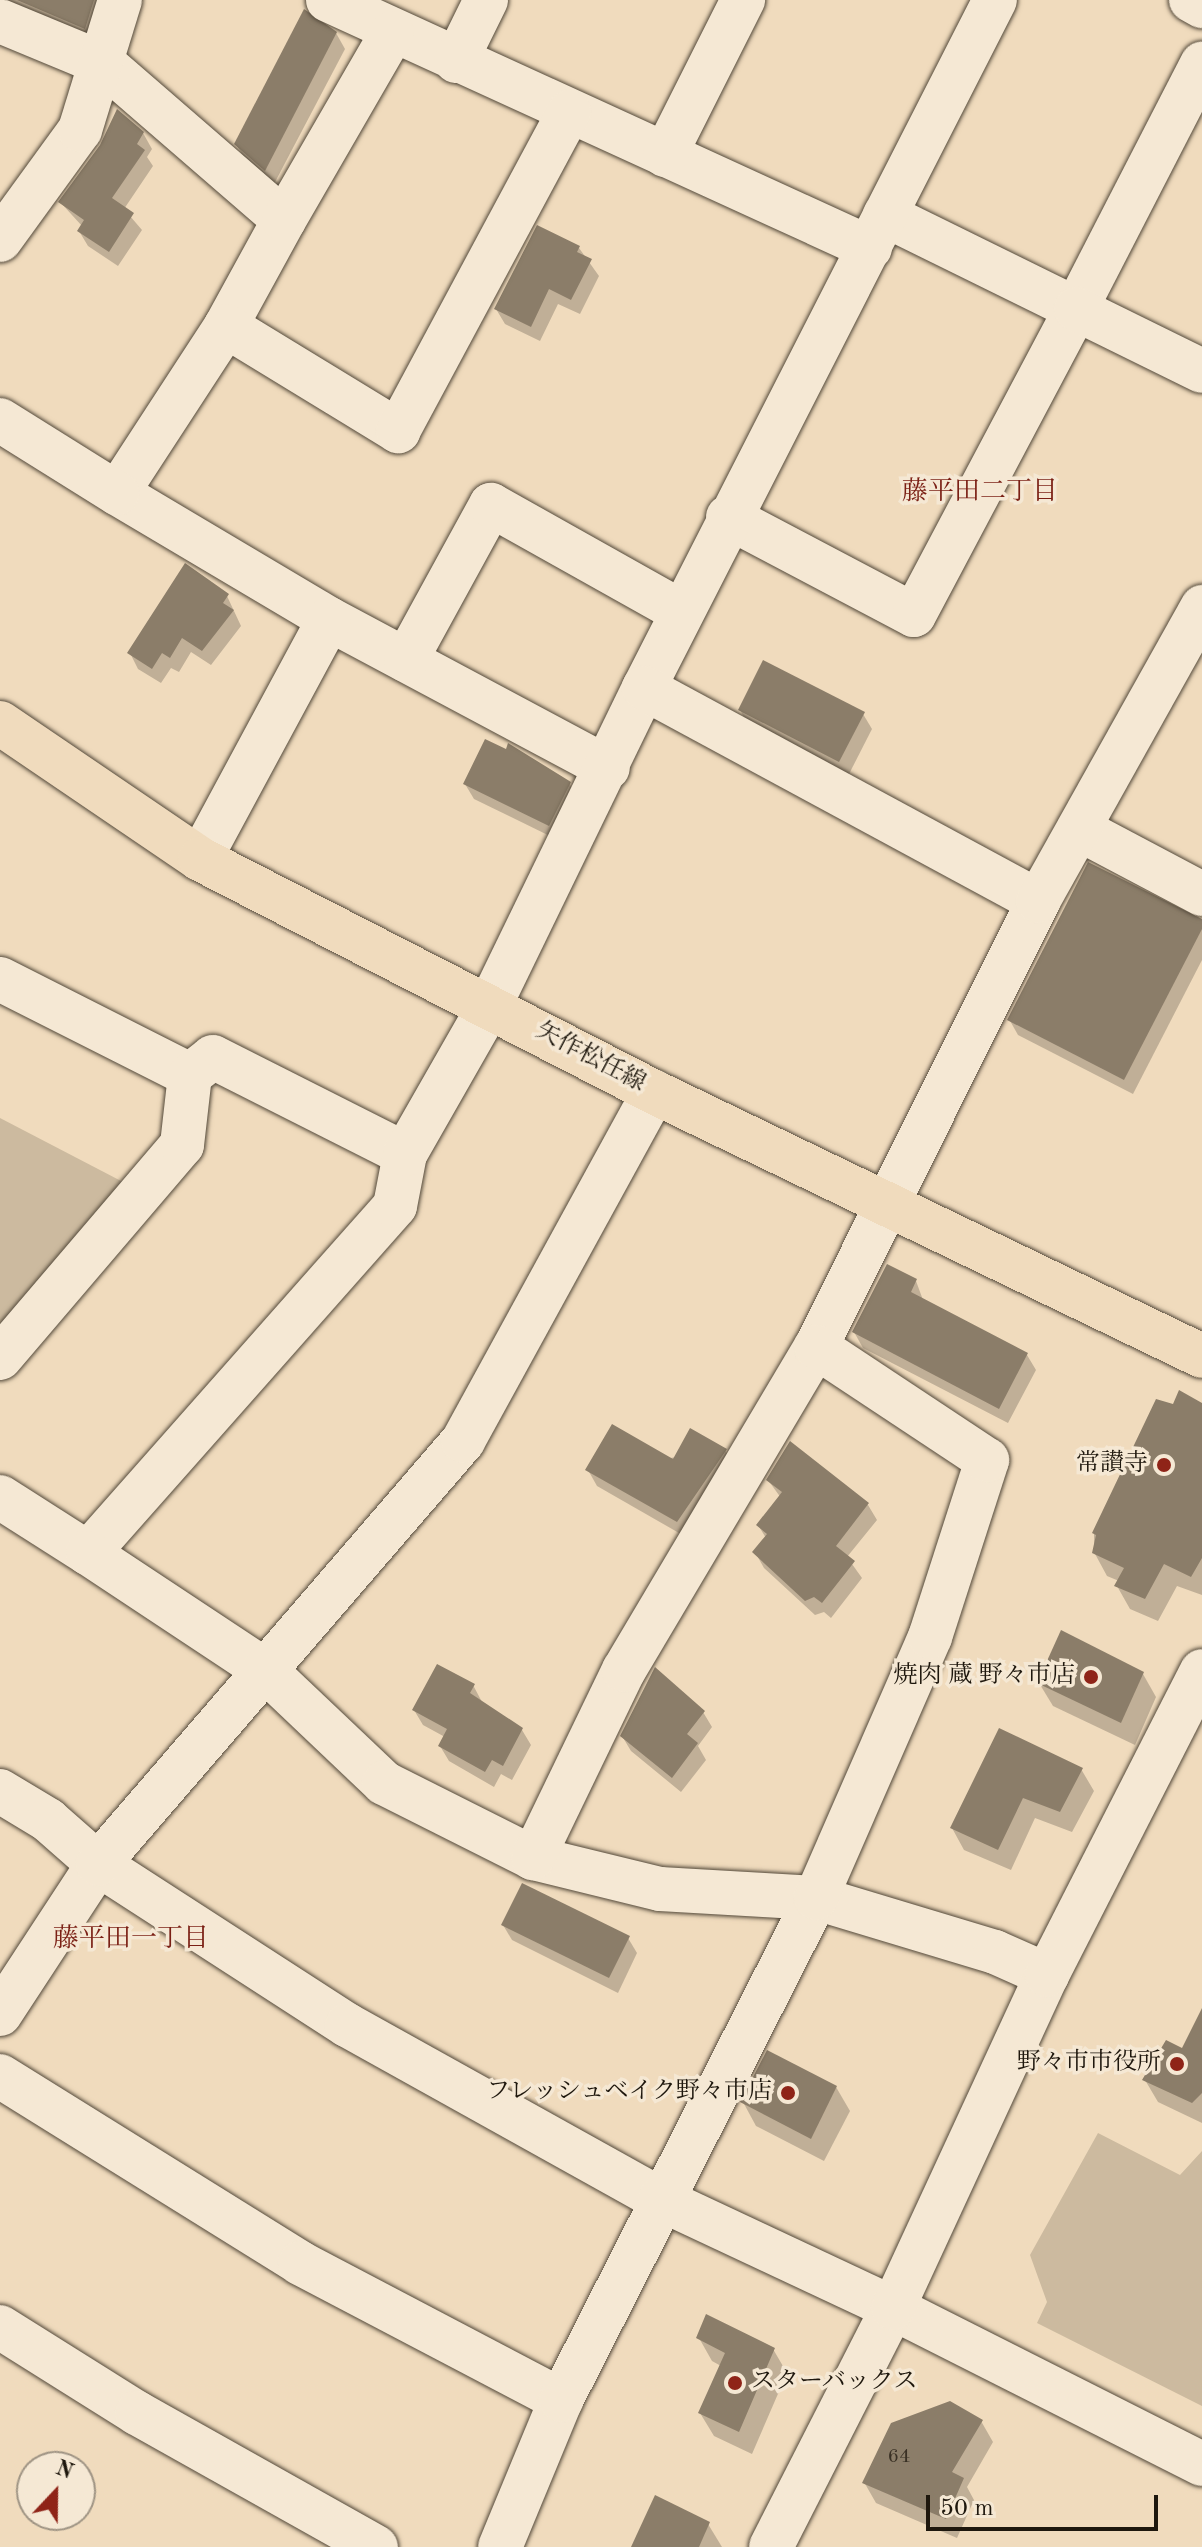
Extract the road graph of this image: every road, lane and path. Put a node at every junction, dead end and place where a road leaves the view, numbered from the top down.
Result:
1 (120, 0) edge
2 (328, 0) edge
3 (486, 0) edge
4 (743, 0) edge
5 (995, 0) edge
6 (1191, 0) edge
7 (1202, 6) edge
8 (0, 21) edge
9 (392, 33) junction
10 (456, 61) junction
11 (104, 64) junction
12 (1202, 64) edge
13 (569, 112) junction
14 (665, 155) junction
15 (284, 220) junction
16 (878, 232) junction
17 (0, 240) edge
18 (1076, 309) junction
19 (226, 326) junction
20 (1202, 371) edge
21 (0, 420) edge
22 (117, 493) junction
23 (728, 517) junction
24 (1202, 607) edge
25 (682, 612) junction
26 (329, 619) junction
27 (406, 660) junction
28 (1187, 674) edge
29 (644, 688) junction
30 (0, 723) edge
31 (608, 768) junction
32 (1081, 830) junction
33 (200, 859) junction
34 (1202, 894) edge
35 (1038, 901) junction
36 (0, 979) edge
37 (490, 1005) junction
38 (190, 1075) junction
39 (654, 1092) junction
40 (405, 1154) junction
41 (888, 1203) junction
42 (816, 1347) junction
43 (1202, 1356) edge
44 (0, 1358) edge
45 (0, 1497) edge
46 (88, 1553) junction
47 (265, 1670) junction
48 (1202, 1671) edge
49 (0, 1791) edge
50 (533, 1858) junction
51 (98, 1864) junction
52 (816, 1898) junction
53 (1047, 1975) junction
54 (0, 2014) edge
55 (0, 2076) edge
56 (660, 2199) junction
57 (893, 2308) junction
58 (0, 2327) edge
59 (561, 2400) junction
60 (1202, 2464) edge
61 (376, 2547) edge
62 (500, 2547) edge
63 (771, 2547) edge

1 - 11 street
2 - 9 street
3 - 10 street
4 - 14 street
5 - 16 street
6 - 7 street
8 - 11 street
9 - 10 street
9 - 15 street
10 - 13 street
11 - 15 street
11 - 17 street
12 - 18 street
13 - 14 street
13 - 19 street
14 - 16 street
15 - 19 street
16 - 18 street
16 - 23 street
18 - 20 street
18 - 23 street
19 - 22 street
21 - 22 street
22 - 26 street
23 - 25 street
24 - 28 street
25 - 27 street
25 - 29 street
26 - 27 street
26 - 33 street
27 - 31 street
28 - 32 street
29 - 31 street
29 - 35 street
30 - 33 main road, 矢作松任線
31 - 37 street
32 - 34 street
32 - 35 street
33 - 37 main road, 矢作松任線
35 - 41 street
36 - 38 street
37 - 39 main road, 矢作松任線
37 - 40 street
38 - 40 street
38 - 44 street
39 - 41 main road, 矢作松任線
39 - 47 street
40 - 46 street
41 - 42 street
41 - 43 main road, 矢作松任線
42 - 50 street
42 - 52 street
45 - 46 street
46 - 47 street
47 - 50 street
47 - 51 street
48 - 53 street
49 - 51 street
50 - 52 street
51 - 54 street
51 - 56 street
52 - 53 street
52 - 56 street
53 - 57 street
55 - 59 street
56 - 57 street
56 - 59 street
57 - 60 street
57 - 63 street
58 - 61 street
59 - 62 street

